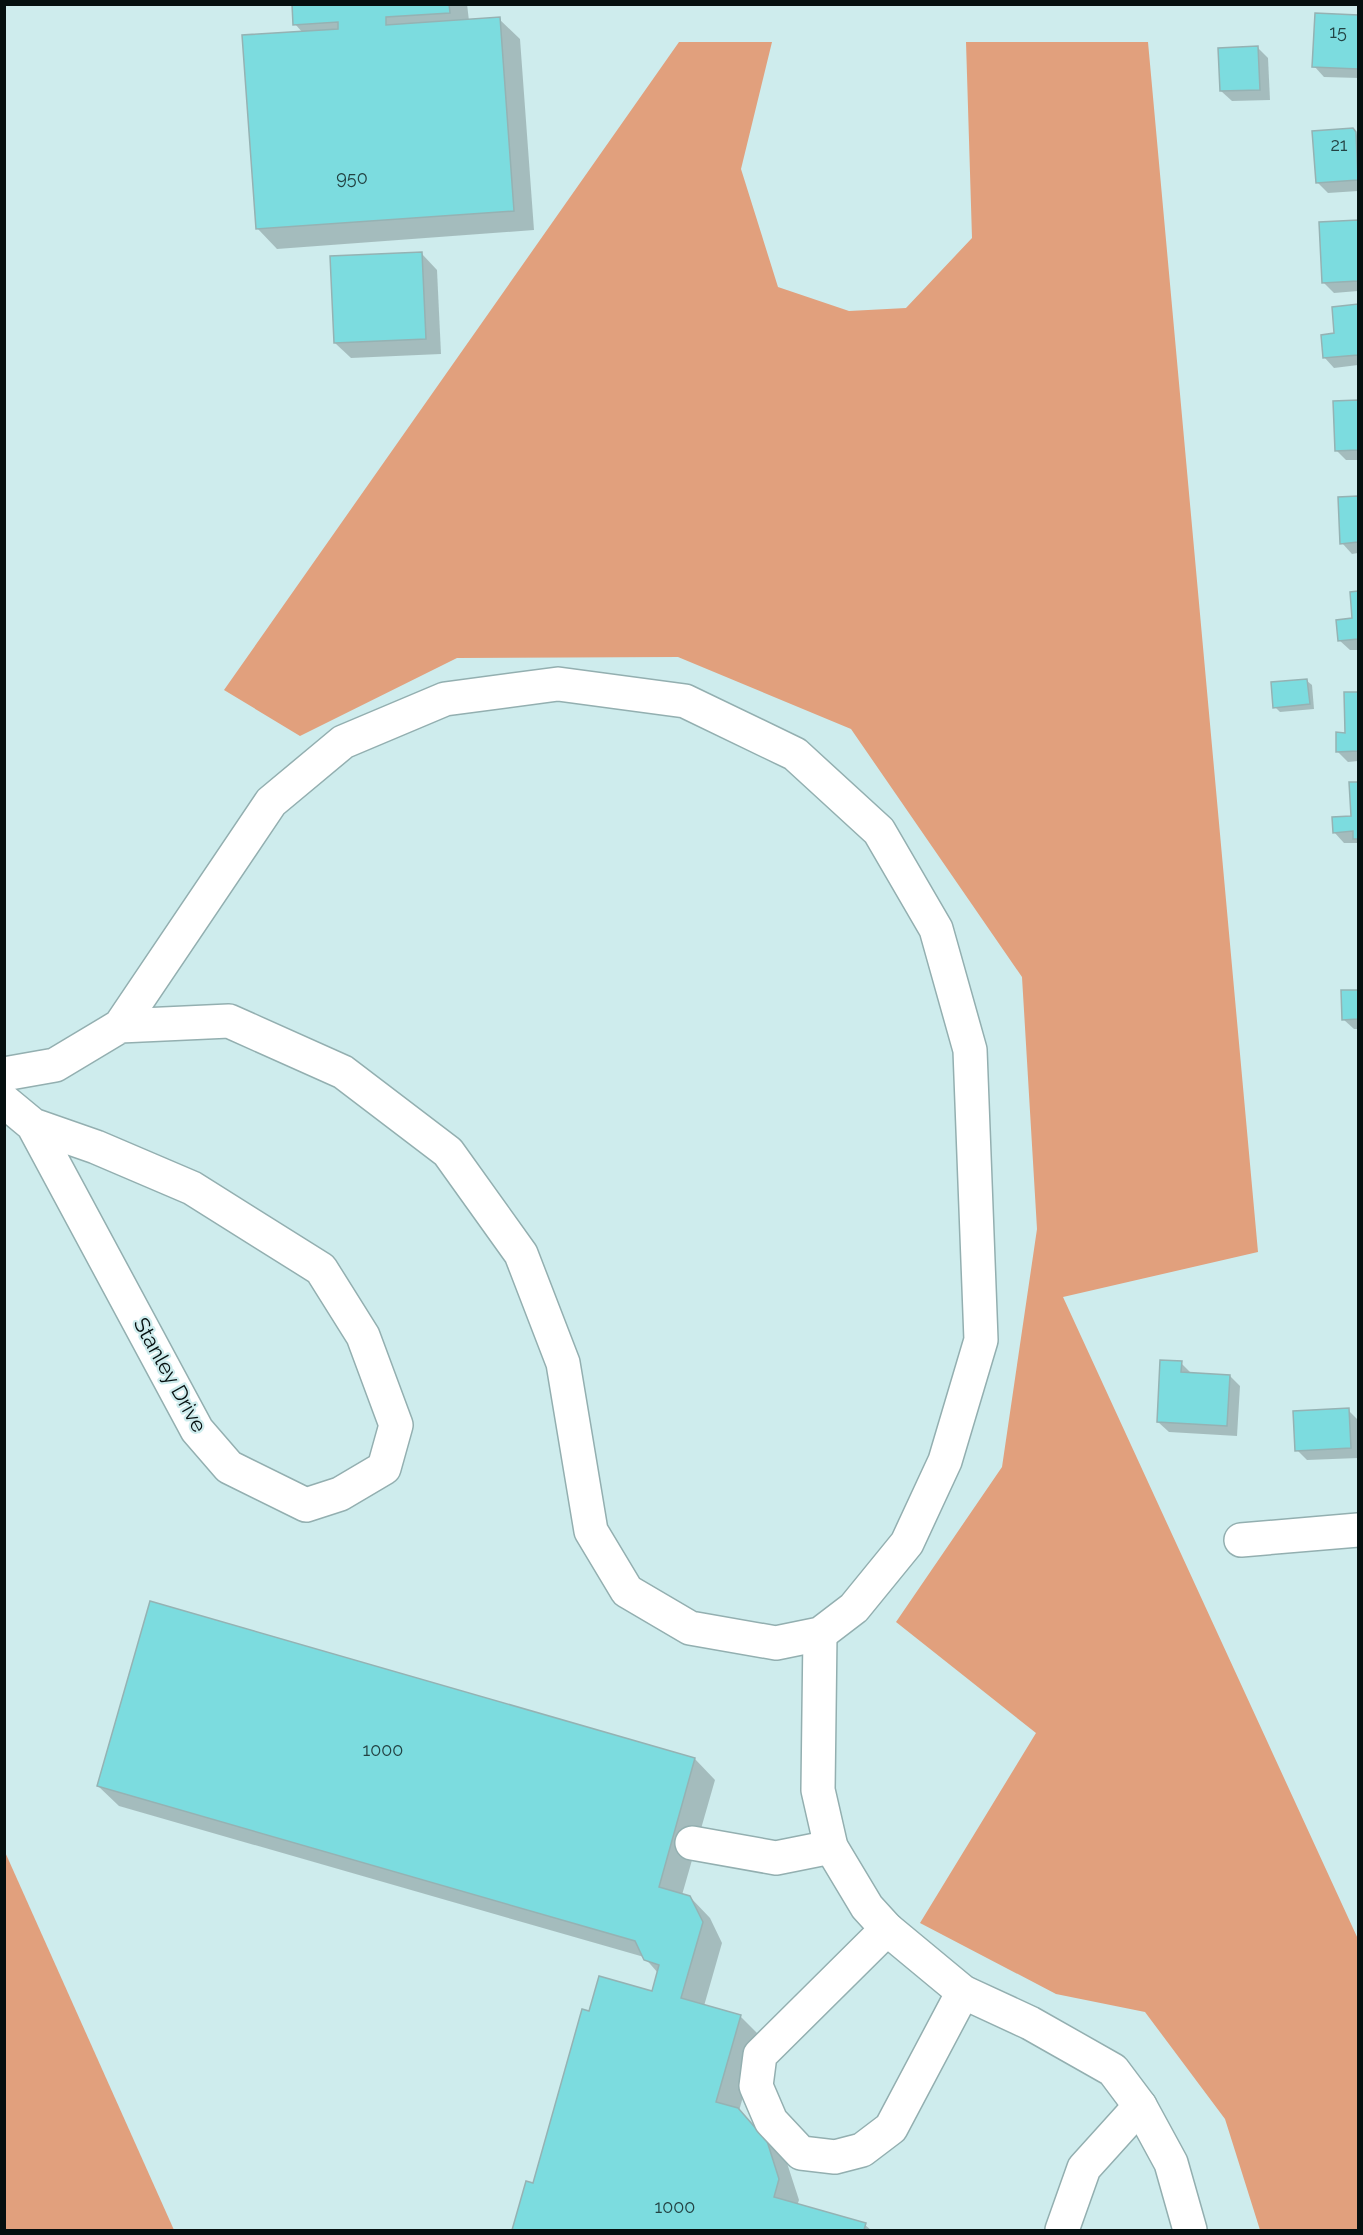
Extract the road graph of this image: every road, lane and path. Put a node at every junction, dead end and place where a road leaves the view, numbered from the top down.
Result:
1 (120, 1026) junction
2 (4, 1074) edge
3 (4, 1101) edge
4 (33, 1125) junction
5 (1359, 1530) edge
6 (1241, 1540) dead end
7 (820, 1634) junction
8 (692, 1843) dead end
9 (831, 1847) junction
10 (887, 1929) junction
11 (963, 1992) junction
12 (1140, 2106) junction
13 (1062, 2230) edge
14 (1190, 2230) edge

1 - 2 street
1 - 7 street
1 - 7 street
3 - 4 street, Stanley Drive
4 - 4 street, Stanley Drive
5 - 6 street
7 - 9 street
8 - 9 street
9 - 10 street
10 - 11 street
10 - 11 street
11 - 12 street
12 - 13 street
12 - 14 street

